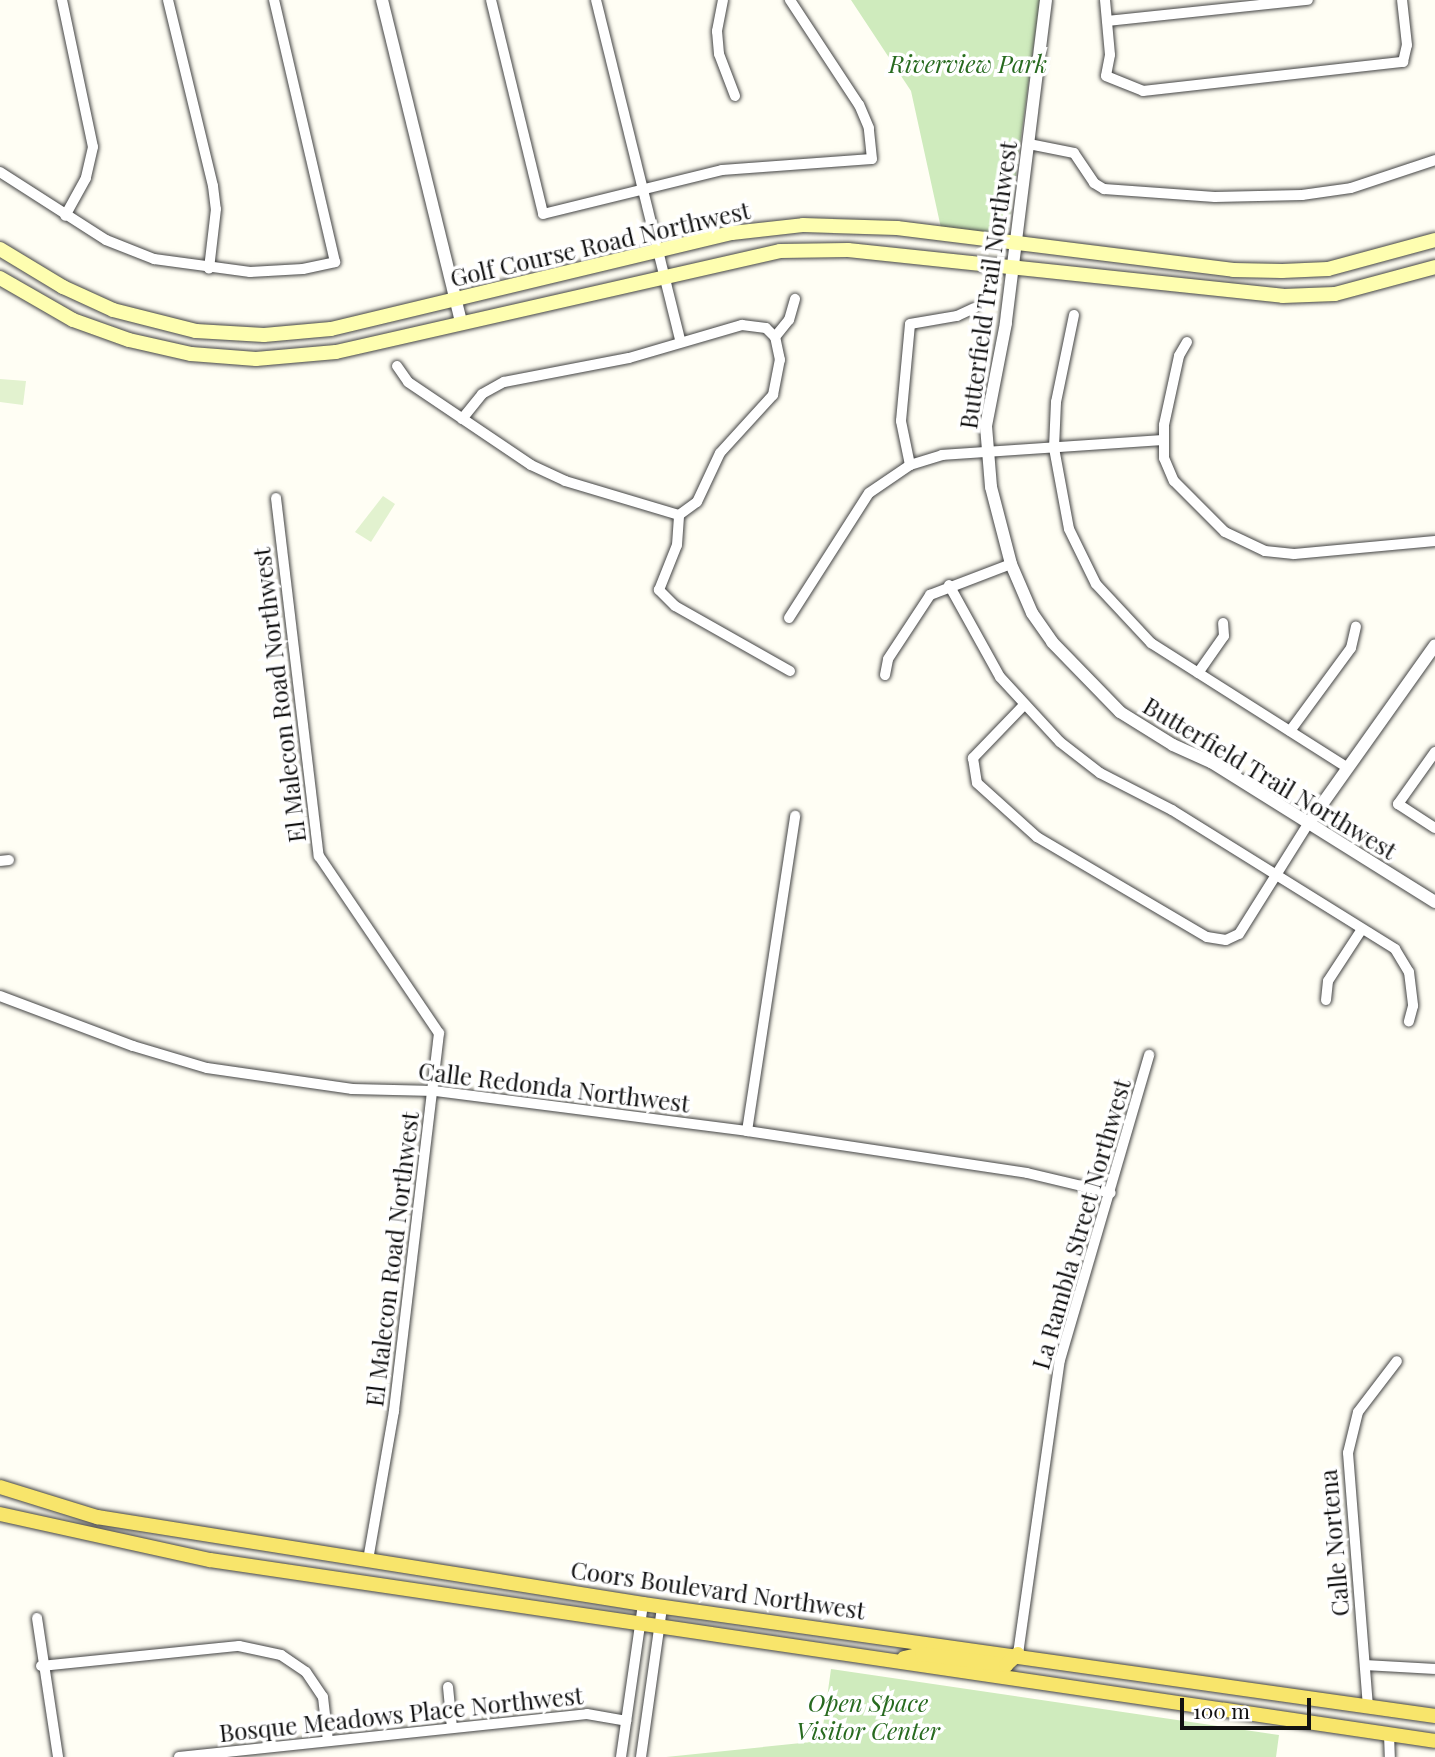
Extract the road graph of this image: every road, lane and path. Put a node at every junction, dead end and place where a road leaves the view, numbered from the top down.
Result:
1 (62, 0) edge
2 (168, 0) edge
3 (274, 0) edge
4 (382, 0) edge
5 (491, 0) edge
6 (596, 0) edge
7 (723, 0) edge
8 (790, 0) edge
9 (1046, 0) edge
10 (1105, 0) edge
11 (1308, 0) edge
12 (1402, 0) edge
13 (1107, 21) junction
14 (735, 96) dead end
15 (1029, 144) junction
16 (1435, 160) edge
17 (0, 172) edge
18 (644, 189) junction
19 (65, 216) junction
20 (1435, 240) edge
21 (1016, 244) junction
22 (0, 249) edge
23 (660, 250) junction
24 (1013, 266) junction
25 (1435, 267) edge
26 (209, 269) junction
27 (665, 275) junction
28 (0, 278) edge
29 (795, 299) dead end
30 (456, 300) junction
31 (974, 308) dead end
32 (1074, 316) dead end
33 (461, 322) junction
34 (775, 337) junction
35 (680, 340) junction
36 (1187, 342) dead end
37 (397, 366) dead end
38 (462, 419) junction
39 (1161, 440) junction
40 (1054, 448) junction
41 (987, 452) junction
42 (910, 465) junction
43 (276, 498) dead end
44 (680, 516) junction
45 (1435, 541) edge
46 (1011, 564) junction
47 (949, 585) junction
48 (789, 618) dead end
49 (1223, 623) dead end
50 (1356, 627) dead end
51 (1435, 645) edge
52 (790, 671) dead end
53 (1198, 673) junction
54 (884, 675) dead end
55 (1024, 705) junction
56 (1290, 731) junction
57 (1435, 752) edge
58 (1345, 766) junction
59 (795, 816) dead end
60 (1308, 824) junction
61 (1435, 828) edge
62 (1277, 875) junction
63 (1435, 902) edge
64 (1362, 929) junction
65 (0, 996) edge
66 (1326, 1000) dead end
67 (1409, 1021) dead end
68 (1149, 1055) dead end
69 (435, 1091) junction
70 (747, 1131) junction
71 (1111, 1193) junction
72 (1397, 1361) dead end
73 (0, 1487) edge
74 (0, 1514) edge
75 (368, 1560) junction
76 (643, 1604) junction
77 (662, 1607) junction
78 (37, 1618) dead end
79 (640, 1624) junction
80 (659, 1627) junction
81 (1018, 1654) junction
82 (892, 1660) junction
83 (1365, 1665) junction
84 (41, 1666) junction
85 (1435, 1669) edge
86 (448, 1687) dead end
87 (1368, 1707) junction
88 (1435, 1716) edge
89 (626, 1721) junction
90 (452, 1728) junction
91 (1389, 1734) junction
92 (328, 1741) junction
93 (1435, 1741) edge
94 (58, 1757) edge
95 (179, 1757) edge
96 (621, 1757) edge
97 (641, 1757) edge
98 (1390, 1757) edge

1 - 19 street
2 - 26 street
3 - 26 street
4 - 30 street
5 - 18 street
6 - 18 street
7 - 14 street
8 - 18 street
9 - 15 street, Butterfield Trail Northwest
10 - 13 street
11 - 13 street
12 - 13 street
15 - 16 street
15 - 21 street, Butterfield Trail Northwest
17 - 19 street
18 - 23 street
19 - 26 street
20 - 21 main road, Golf Course Road Northwest
21 - 23 main road, Golf Course Road Northwest
21 - 24 street, Butterfield Trail Northwest
22 - 30 main road, Golf Course Road Northwest
23 - 27 street
23 - 30 main road, Golf Course Road Northwest
24 - 25 main road, Golf Course Road Northwest
24 - 27 main road, Golf Course Road Northwest
24 - 41 street, Butterfield Trail Northwest
27 - 33 main road, Golf Course Road Northwest
27 - 35 street
28 - 33 main road, Golf Course Road Northwest
29 - 34 street
30 - 33 street
31 - 42 street
32 - 40 street
34 - 35 street
34 - 44 street
35 - 38 street
36 - 39 street
37 - 38 street
38 - 44 street
39 - 40 street
39 - 45 street
40 - 41 street
40 - 53 street
41 - 42 street
41 - 46 street, Butterfield Trail Northwest
42 - 48 street
43 - 69 street, El Malecon Road Northwest
44 - 52 street
46 - 47 street
46 - 60 street, Butterfield Trail Northwest
47 - 54 street
47 - 55 street
49 - 53 street
50 - 56 street
51 - 58 street
53 - 56 street
55 - 62 street
55 - 62 street
56 - 58 street
57 - 61 street
58 - 60 street
59 - 70 street
60 - 62 street
60 - 63 street, Butterfield Trail Northwest
62 - 64 street
64 - 66 street
64 - 67 street
65 - 69 street, Calle Redonda Northwest
68 - 71 street, La Rambla Street Northwest
69 - 70 street, Calle Redonda Northwest
69 - 75 street, El Malecon Road Northwest
70 - 71 street, Calle Redonda Northwest
71 - 81 street, La Rambla Street Northwest
72 - 83 street, Calle Nortena
73 - 75 main road, Coors Boulevard Northwest
74 - 79 main road, Coors Boulevard Northwest
75 - 76 main road, Coors Boulevard Northwest
76 - 77 main road, Coors Boulevard Northwest
76 - 79 street
77 - 80 street
77 - 81 main road, Coors Boulevard Northwest
78 - 84 street
79 - 80 main road, Coors Boulevard Northwest
79 - 89 street
80 - 82 main road, Coors Boulevard Northwest
80 - 97 street
81 - 82 main road
81 - 87 main road, Coors Boulevard Northwest
82 - 91 main road, Coors Boulevard Northwest
83 - 85 street
83 - 87 street, Calle Nortena
84 - 92 street
84 - 94 street
86 - 90 street
87 - 88 main road, Coors Boulevard Northwest
89 - 90 street, Bosque Meadows Place Northwest
89 - 96 street
90 - 92 street, Bosque Meadows Place Northwest
91 - 93 main road, Coors Boulevard Northwest
91 - 98 street
92 - 95 street, Bosque Meadows Place Northwest

